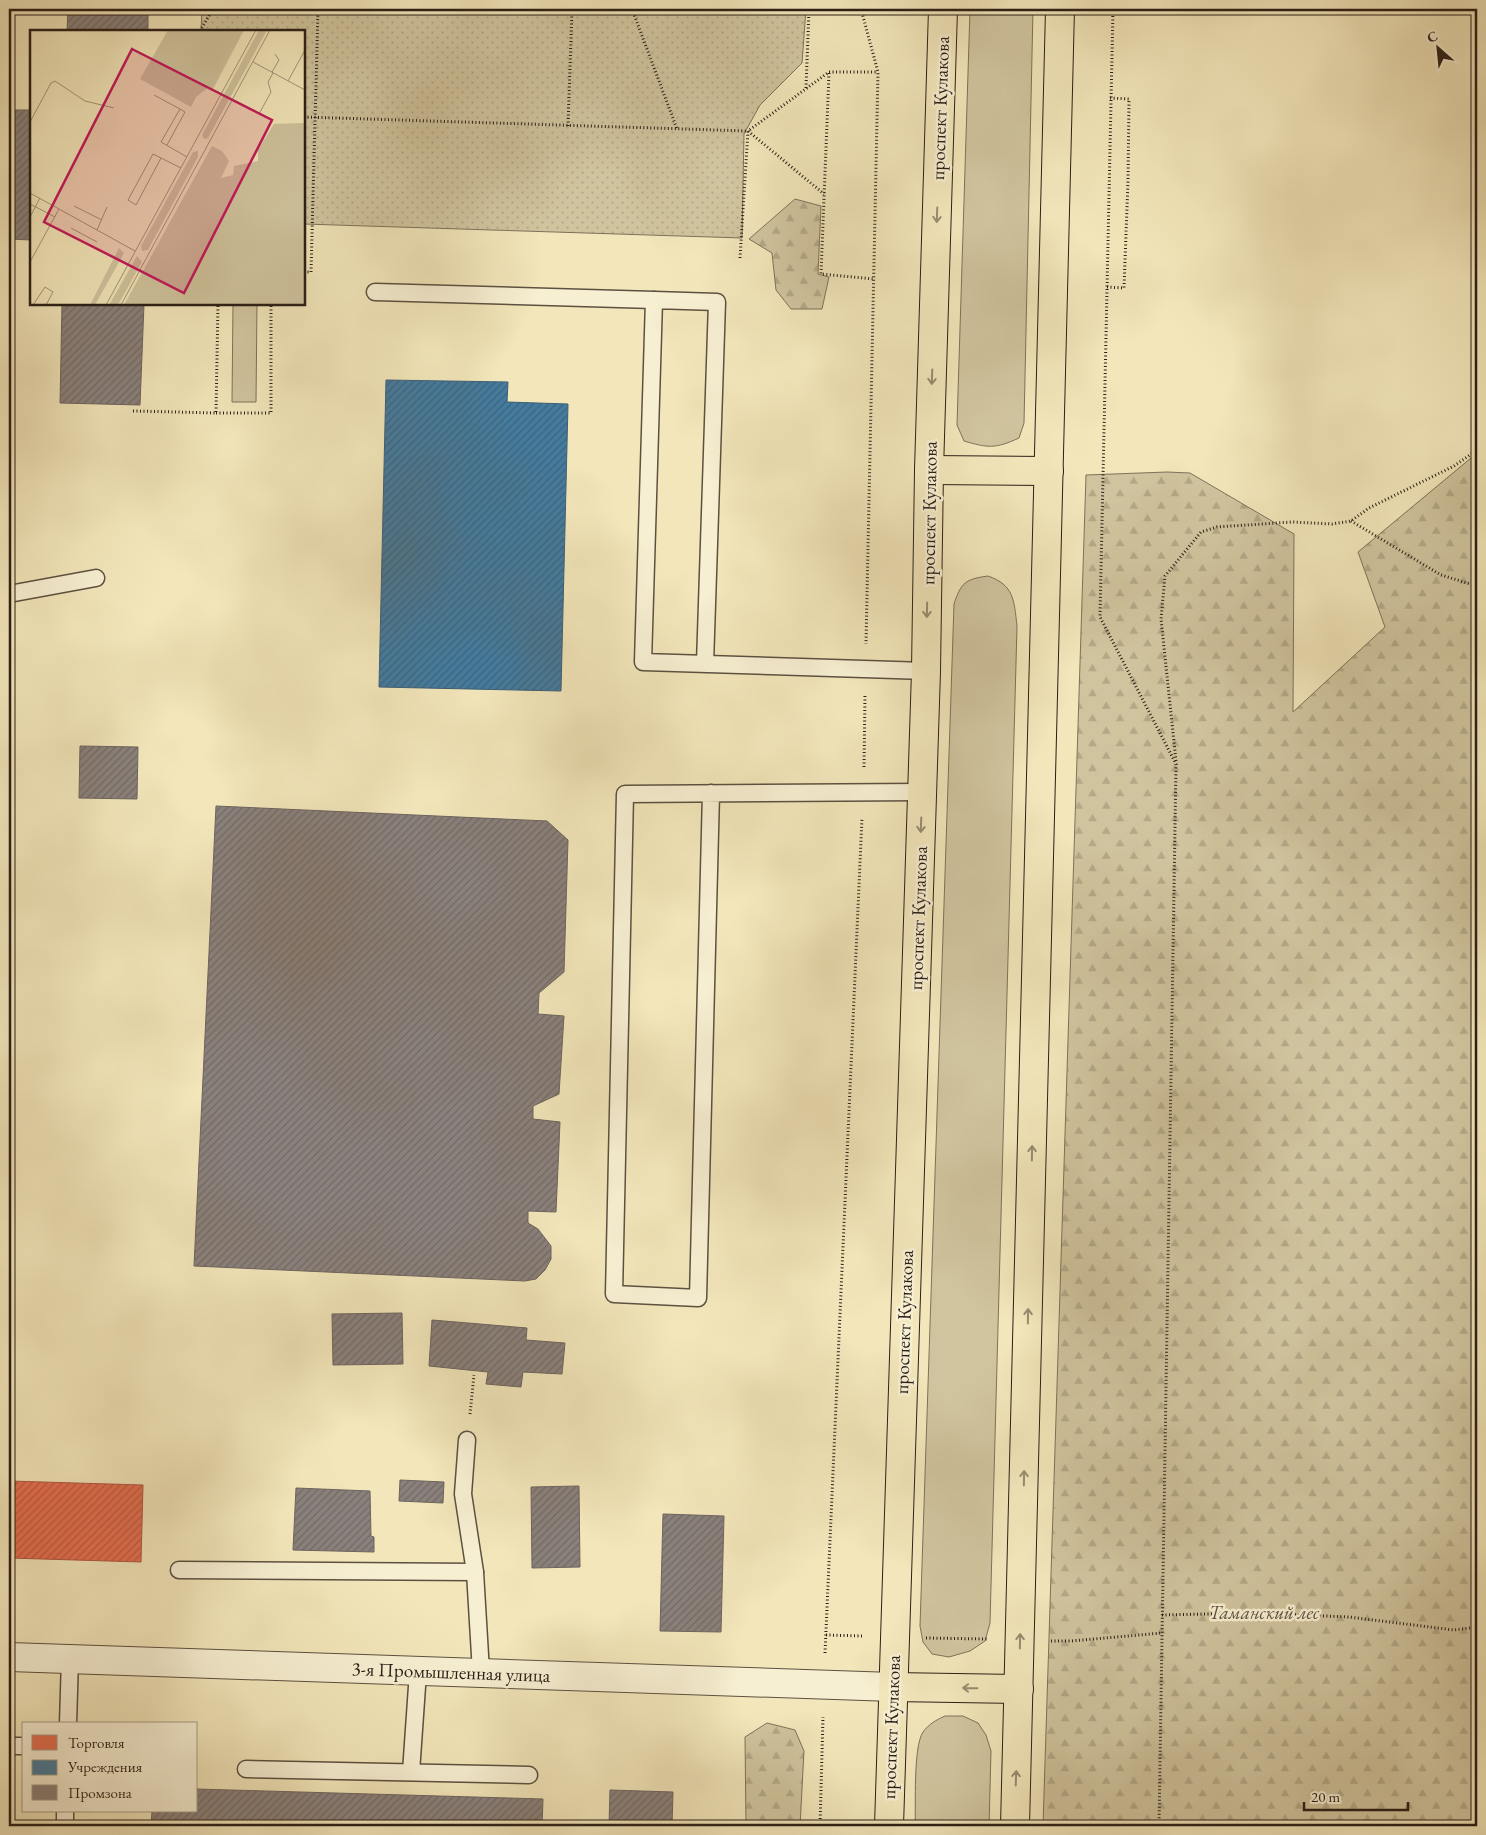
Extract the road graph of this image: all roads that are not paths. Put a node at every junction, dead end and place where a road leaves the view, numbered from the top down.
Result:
1 (944, 9) edge
2 (1060, 9) edge
3 (375, 292) dead end
4 (654, 300) junction
5 (929, 470) junction
6 (1049, 471) junction
7 (96, 578) dead end
8 (9, 594) edge
9 (705, 664) junction
10 (926, 671) junction
11 (922, 792) junction
12 (711, 793) junction
13 (467, 1440) road end
14 (179, 1570) dead end
15 (475, 1572) junction
16 (9, 1657) edge
17 (70, 1658) junction
18 (418, 1672) junction
19 (481, 1672) junction
20 (893, 1687) junction
21 (1019, 1689) junction
22 (68, 1722) edge
23 (9, 1746) edge
24 (22, 1746) edge
25 (246, 1769) dead end
26 (411, 1772) junction
27 (529, 1775) dead end
28 (65, 1812) edge
29 (65, 1826) edge
30 (889, 1826) edge
31 (1015, 1826) edge

1 -> 5 main road, проспект Кулакова
2 - 6 main road
3 - 4 lane
4 - 9 lane
4 - 9 lane
5 - 6 main road
5 -> 10 main road, проспект Кулакова
21 -> 6 main road
7 - 8 lane
9 - 10 lane
10 - 11 main road, проспект Кулакова
11 - 12 lane
11 -> 20 main road, проспект Кулакова
12 - 12 lane
13 - 15 lane
14 - 15 lane
15 - 19 lane
16 - 17 street, 3-я Промышленная улица
17 - 18 street, 3-я Промышленная улица
17 - 22 lane
18 - 19 street, 3-я Промышленная улица
18 - 26 lane
19 - 20 street, 3-я Промышленная улица
21 -> 20 main road
20 - 30 main road, проспект Кулакова
31 -> 21 main road
23 - 24 lane
25 - 26 lane
26 - 27 lane
28 - 29 lane

